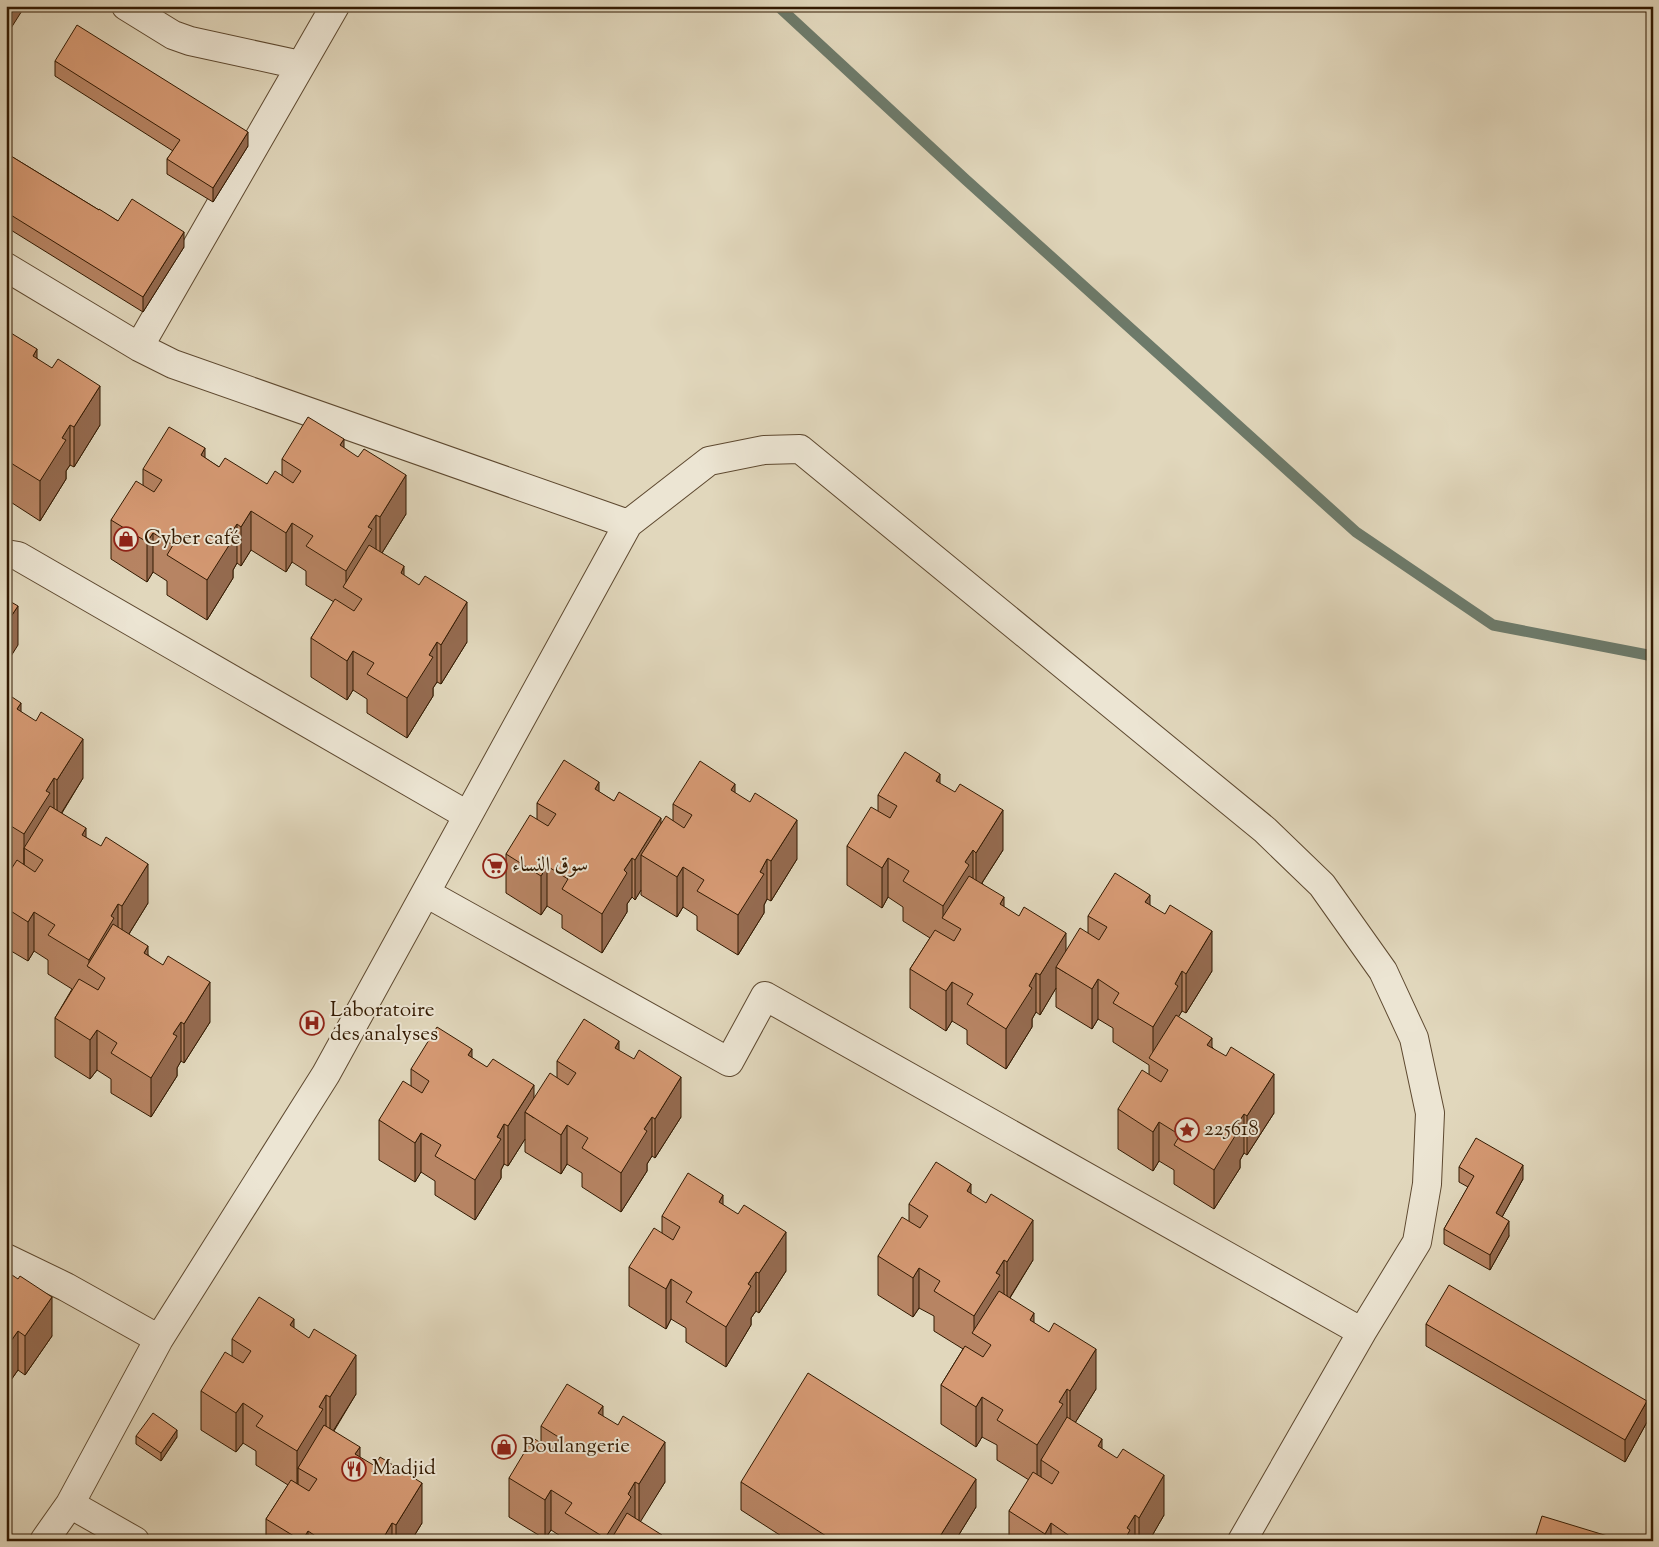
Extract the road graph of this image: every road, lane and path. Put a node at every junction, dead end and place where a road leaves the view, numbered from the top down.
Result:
1 (126, 6) edge
2 (335, 6) edge
3 (300, 65) junction
4 (6, 267) edge
5 (139, 347) junction
6 (628, 524) junction
7 (6, 554) edge
8 (467, 815) junction
9 (426, 893) junction
10 (6, 1258) edge
11 (1362, 1332) junction
12 (159, 1339) junction
13 (70, 1504) junction
14 (44, 1541) edge
15 (135, 1541) edge
16 (1242, 1541) edge

1 - 3 street
2 - 3 street
3 - 5 street
4 - 5 street
5 - 6 street
6 - 8 street
6 - 11 street
7 - 8 street
8 - 9 street
9 - 11 street
9 - 12 street
10 - 12 street
11 - 16 street
12 - 13 street
13 - 14 street
13 - 15 street

